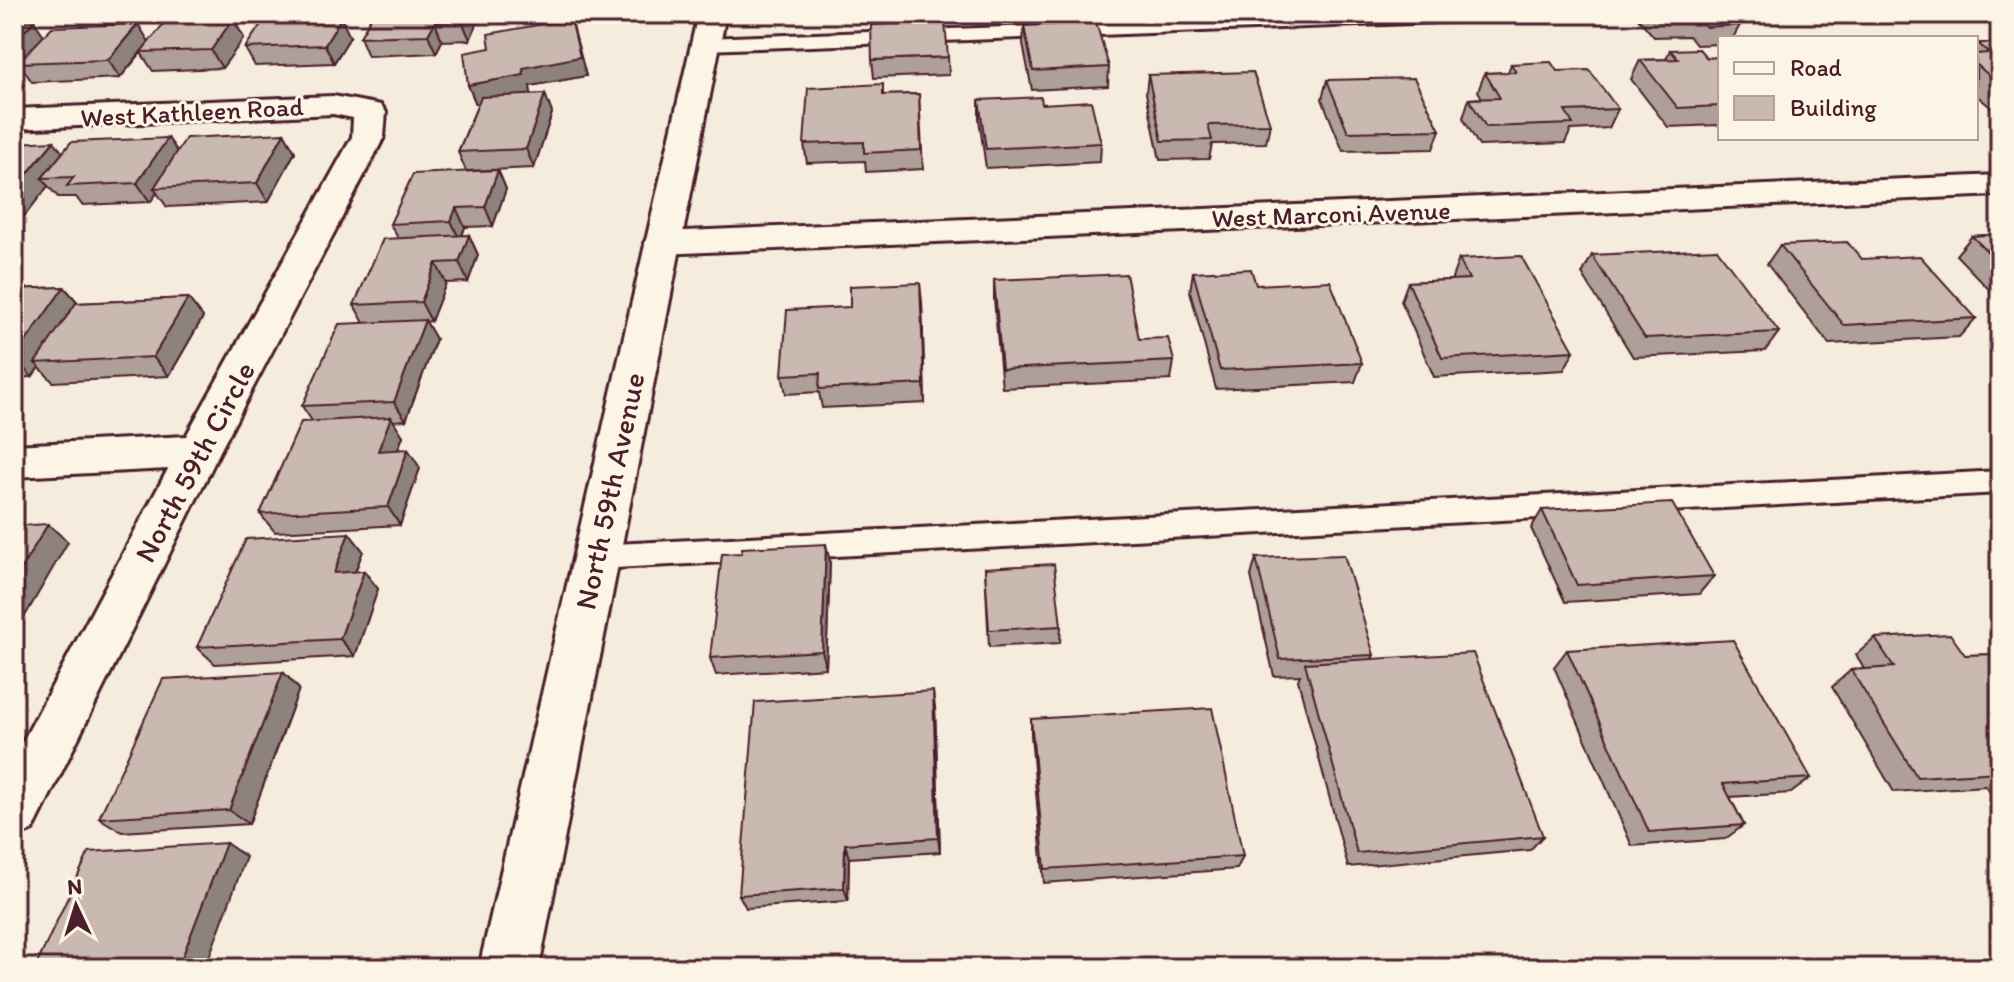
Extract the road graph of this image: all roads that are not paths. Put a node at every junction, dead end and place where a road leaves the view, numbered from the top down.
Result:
1 (1516, 14) edge
2 (708, 29) edge
3 (370, 112) joint
4 (14, 119) edge
5 (2000, 185) edge
6 (662, 243) junction
7 (199, 451) junction
8 (14, 461) edge
9 (2000, 482) edge
10 (596, 557) junction
11 (14, 812) edge
12 (509, 968) edge

1 - 2 lane
2 - 6 street, North 59th Avenue
3 - 4 street, West Kathleen Road
3 - 7 street, North 59th Circle
5 - 6 street, West Marconi Avenue
6 - 10 street, North 59th Avenue
7 - 8 street
7 - 11 street, North 59th Circle
9 - 10 lane
10 - 12 street, North 59th Avenue

